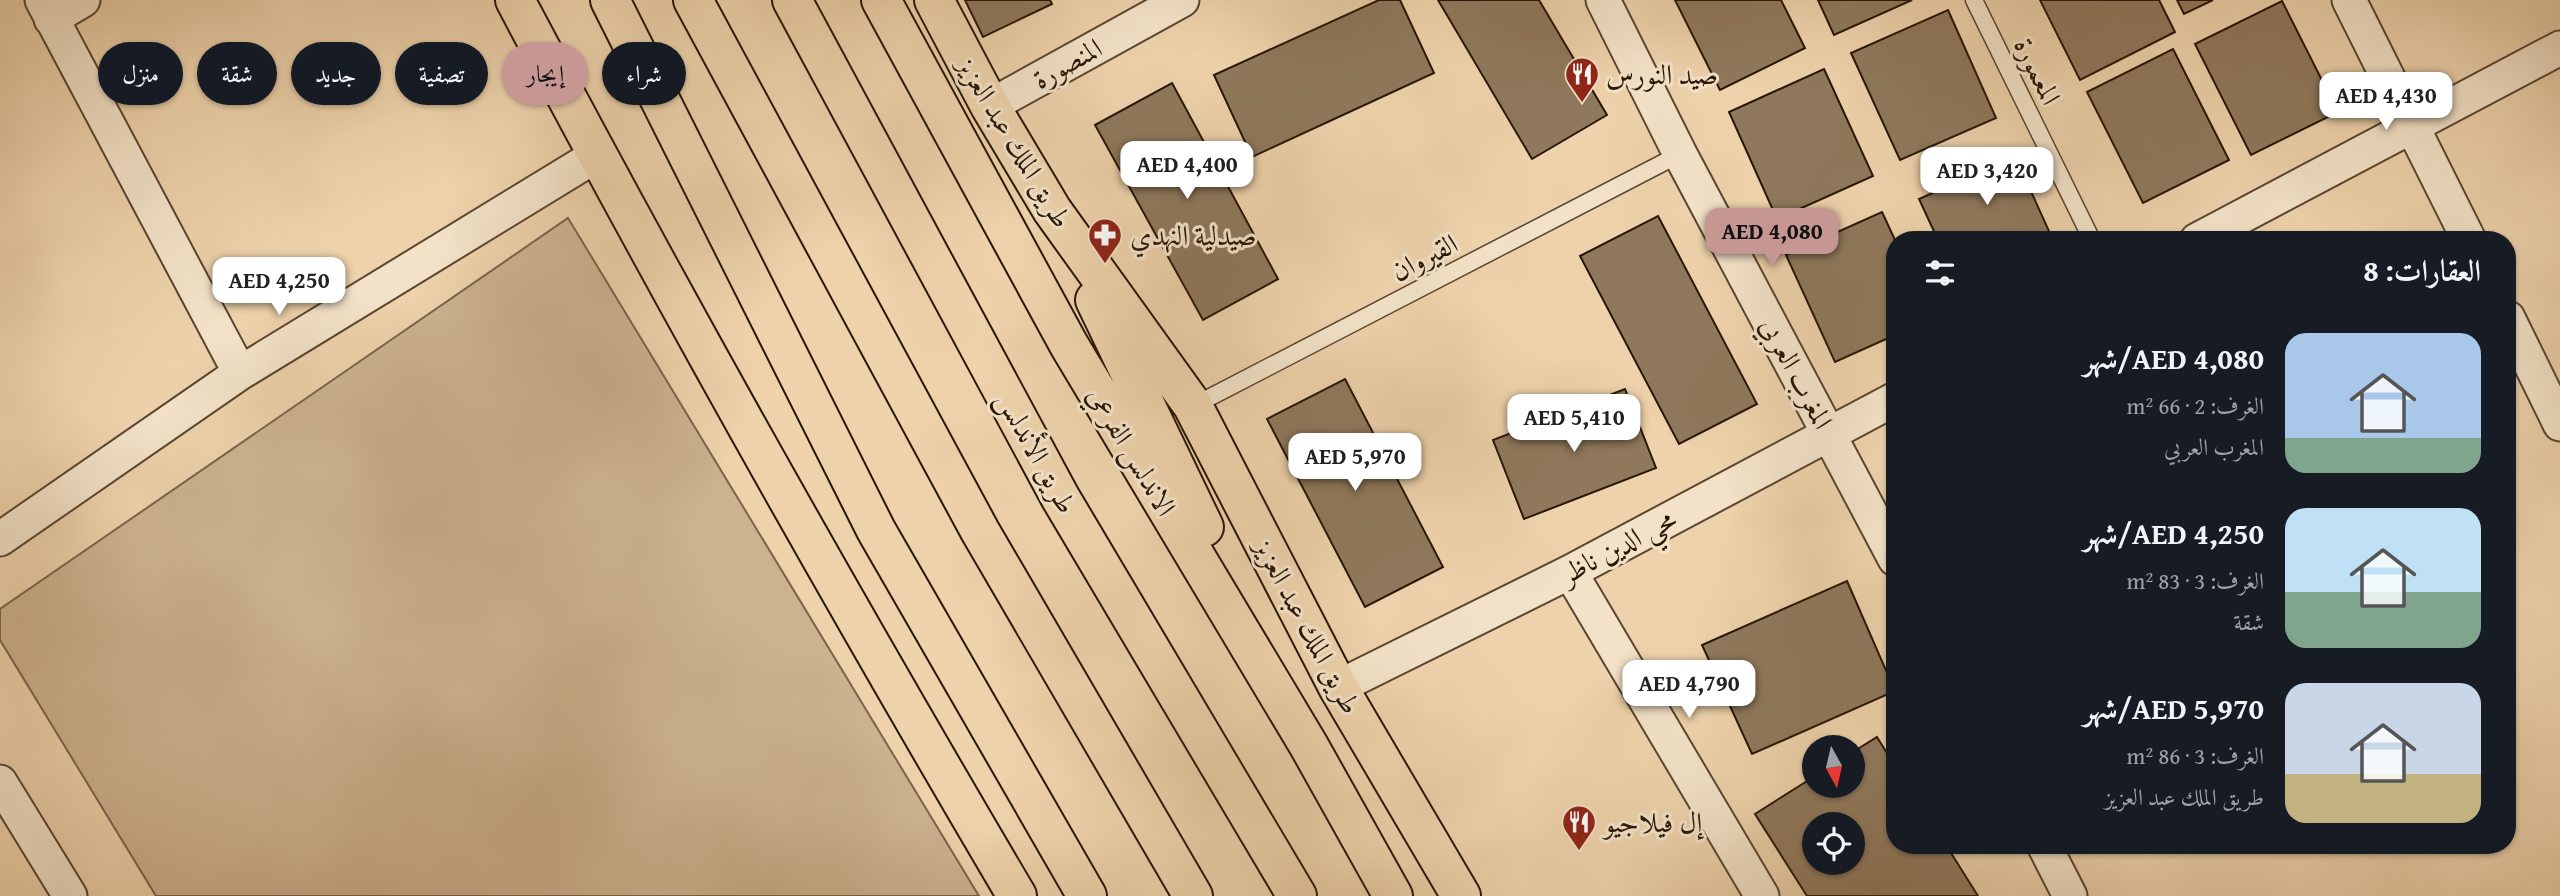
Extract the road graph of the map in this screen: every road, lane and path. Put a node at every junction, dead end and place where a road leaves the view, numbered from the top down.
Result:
1 (83, 0) edge
2 (515, 0) edge
3 (540, 0) edge
4 (610, 0) edge
5 (693, 0) edge
6 (792, 0) edge
7 (881, 0) edge
8 (934, 0) edge
9 (1182, 0) edge
10 (1602, 0) edge
11 (1974, 0) edge
12 (2349, 0) edge
13 (46, 9) edge
14 (2560, 48) edge
15 (990, 106) junction
16 (2413, 126) junction
17 (1680, 154) junction
18 (597, 155) junction
19 (1052, 210) junction
20 (2088, 231) edge
21 (2214, 231) edge
22 (2465, 231) edge
23 (2516, 334) edge
24 (240, 373) junction
25 (1886, 404) edge
26 (1193, 406) junction
27 (2560, 424) edge
28 (1830, 434) junction
29 (0, 539) edge
30 (1886, 542) edge
31 (1570, 572) junction
32 (1338, 687) junction
33 (1309, 746) junction
34 (0, 782) edge
35 (2049, 854) edge
36 (70, 896) edge
37 (1017, 896) edge
38 (1087, 896) edge
39 (1193, 896) edge
40 (1297, 896) edge
41 (1393, 896) edge
42 (1461, 896) edge
43 (1762, 896) edge
44 (2070, 896) edge

1 - 13 street
2 - 18 main road
3 - 18 main road
4 - 38 main road
5 - 39 main road
6 - 40 main road, طريق الأندلس
7 - 33 main road, الاندلس الفرعي
8 - 15 main road, طريق الملك عبد العزيز
9 - 15 street, المنصورة
10 - 17 street, المغرب العربي
11 - 20 lane, المعمورة
12 - 16 street
13 - 24 street
14 - 16 street
15 - 19 main road, طريق الملك عبد العزيز
16 - 21 street
16 - 22 street
17 - 26 lane, القيروان
17 - 28 street, المغرب العربي
18 - 24 street
18 - 37 main road
19 - 26 main road, طريق الملك عبد العزيز
19 - 33 main road
23 - 27 street
24 - 29 street
25 - 28 street, محي الدين ناظر
26 - 32 main road, طريق الملك عبد العزيز
28 - 30 street, المغرب العربي
28 - 31 street, محي الدين ناظر
31 - 32 street, محي الدين ناظر
31 - 43 street
32 - 42 main road, طريق الملك عبد العزيز
33 - 41 main road, الاندلس الفرعي
34 - 36 street
35 - 44 street

